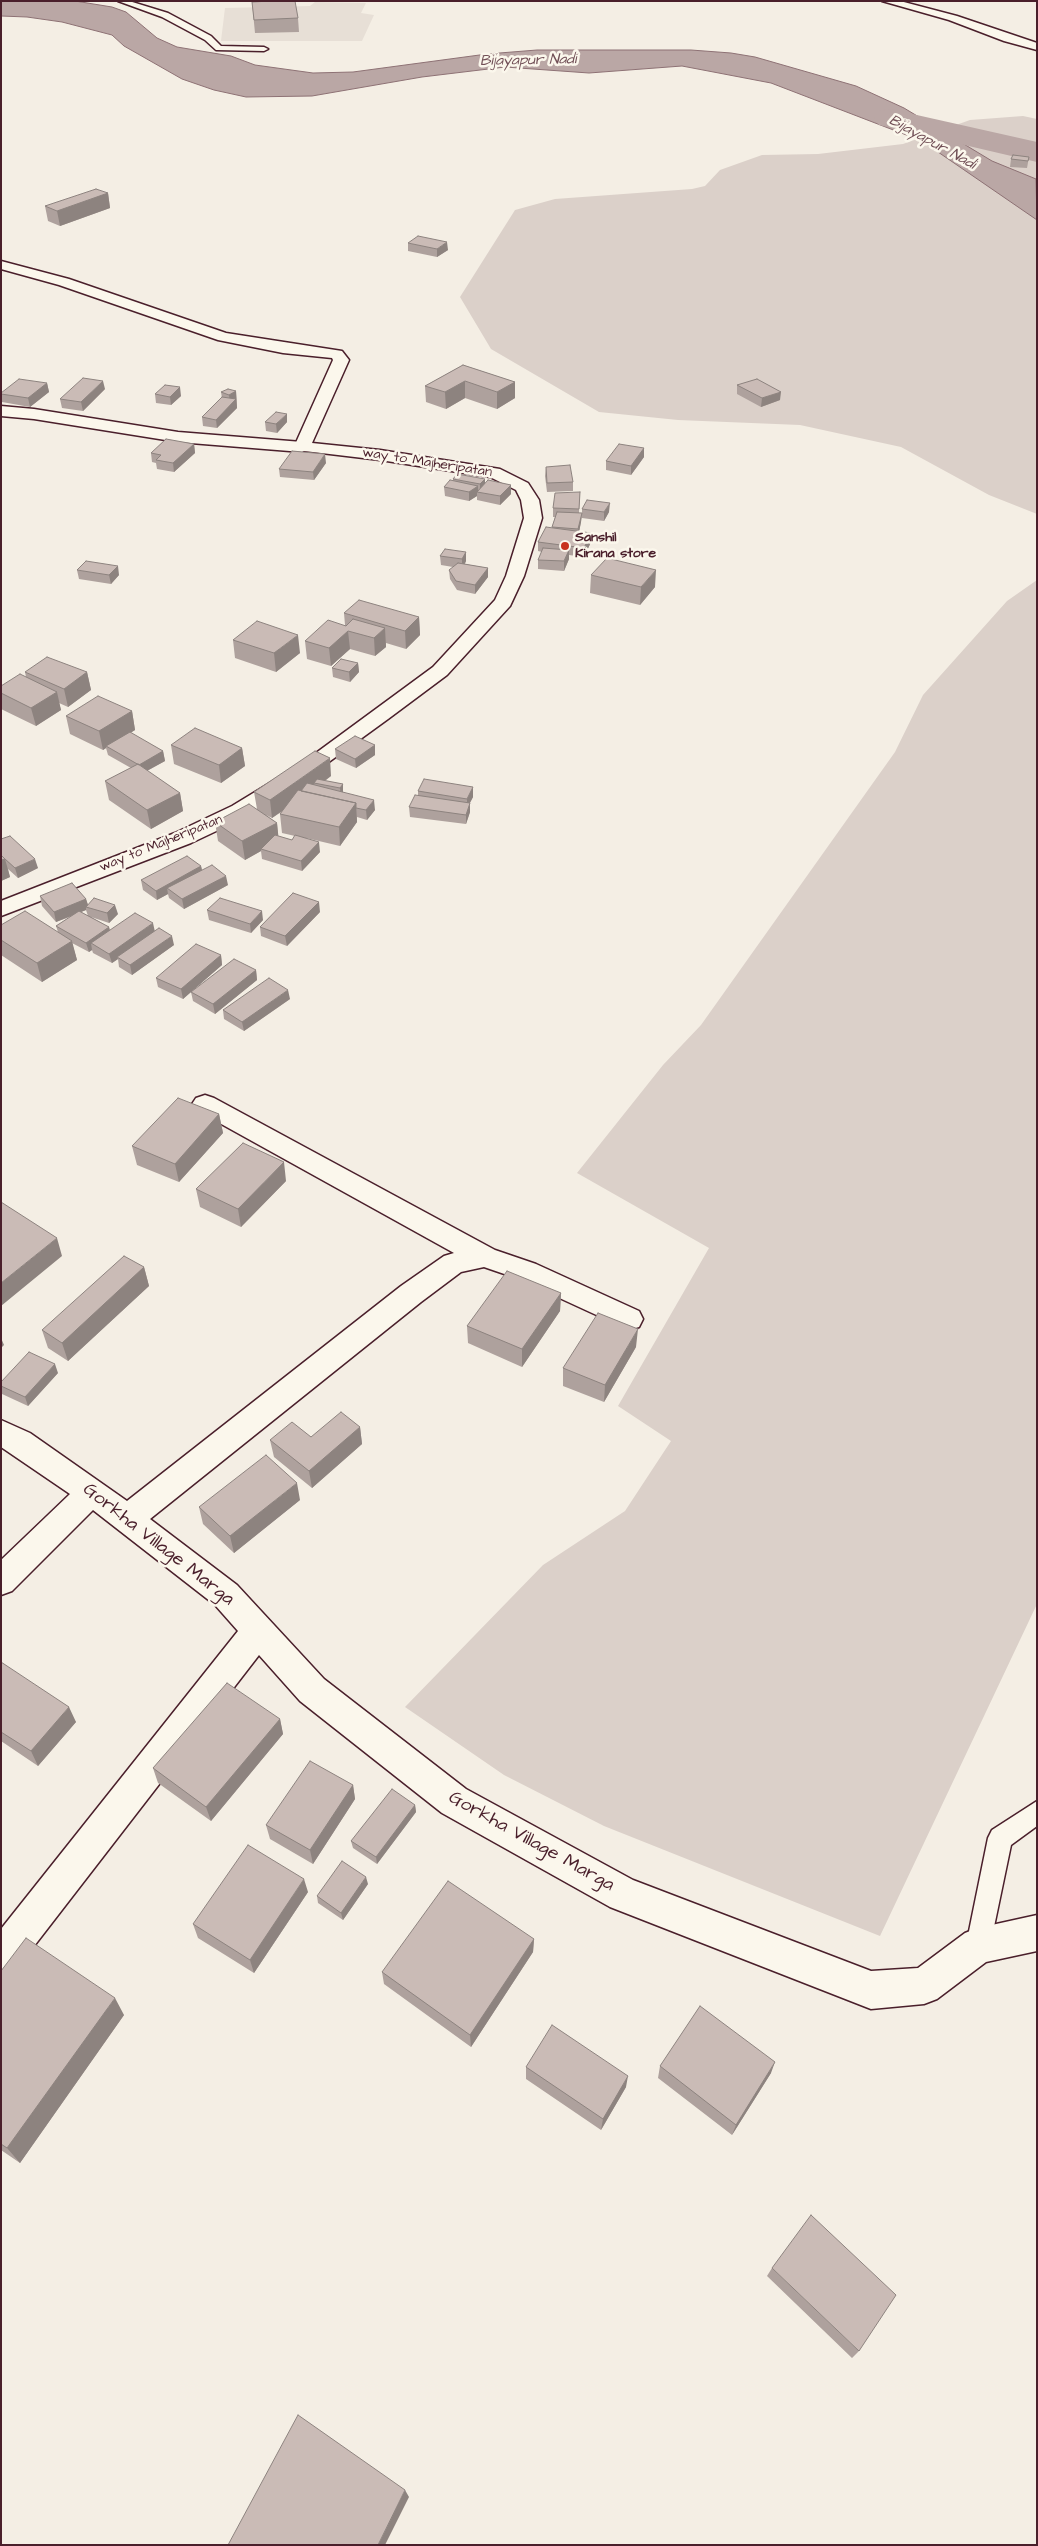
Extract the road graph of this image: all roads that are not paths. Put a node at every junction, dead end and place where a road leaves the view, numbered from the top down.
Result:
1 (121, 1) edge
2 (887, 1) edge
3 (1037, 46) edge
4 (264, 49) dead end
5 (1, 265) edge
6 (1, 411) edge
7 (302, 447) junction
8 (1, 909) edge
9 (205, 1104) dead end
10 (485, 1257) junction
11 (629, 1319) dead end
12 (1, 1432) edge
13 (92, 1492) junction
14 (126, 1520) junction
15 (1, 1581) edge
16 (259, 1630) junction
17 (1037, 1812) edge
18 (1037, 1933) edge
19 (978, 1946) junction
20 (1, 1959) edge

1 - 4 lane
2 - 3 street
5 - 7 street
6 - 7 street, way to Majheripatan
7 - 8 street, way to Majheripatan
9 - 10 street
10 - 11 street
10 - 14 street
12 - 13 street, Gorkha Village Marga
13 - 14 street, Gorkha Village Marga
13 - 15 street
14 - 16 street, Gorkha Village Marga
16 - 19 street, Gorkha Village Marga
16 - 20 street
17 - 19 lane
18 - 19 street, Gorkha Village Marga

